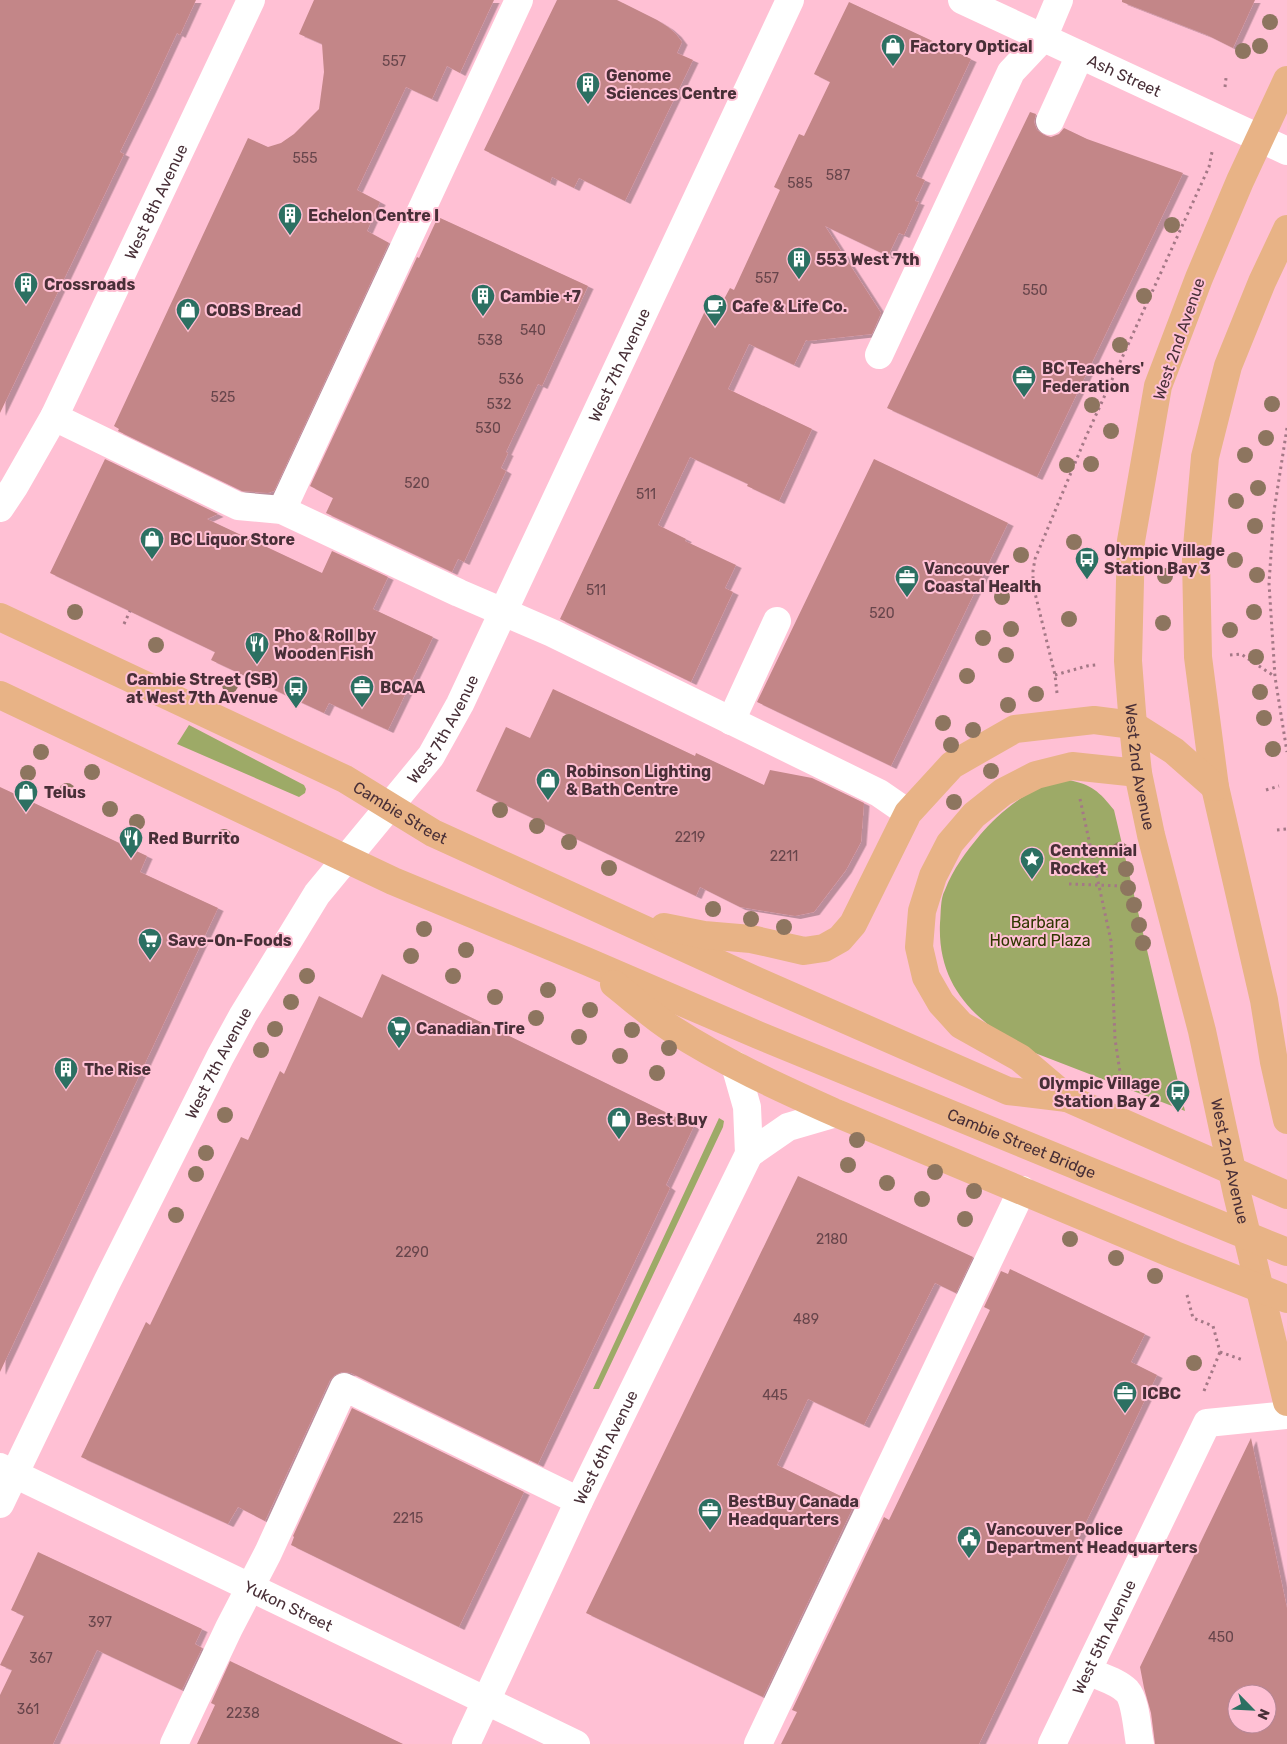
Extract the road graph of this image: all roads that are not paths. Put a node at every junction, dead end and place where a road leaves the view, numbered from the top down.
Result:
1 (251, 0) edge
2 (519, 0) edge
3 (790, 0) edge
4 (962, 0) edge
5 (1059, 0) edge
6 (1043, 38) junction
7 (1080, 55) junction
8 (1287, 80) edge
9 (1050, 121) dead end
10 (1260, 139) junction
11 (1287, 151) edge
12 (1287, 229) edge
13 (879, 355) dead end
14 (54, 417) junction
15 (0, 508) edge
16 (282, 510) junction
17 (504, 612) junction
18 (0, 617) edge
19 (777, 621) dead end
20 (0, 695) edge
21 (731, 721) junction
22 (1133, 725) junction
23 (1138, 773) junction
24 (1215, 787) junction
25 (390, 806) junction
26 (908, 813) junction
27 (346, 858) junction
28 (628, 921) junction
29 (586, 961) junction
30 (735, 1065) junction
31 (1281, 1065) edge
32 (1067, 1098) junction
33 (836, 1113) junction
34 (1287, 1120) edge
35 (749, 1154) junction
36 (1022, 1190) junction
37 (1287, 1195) edge
38 (1287, 1252) edge
39 (1260, 1288) junction
40 (1287, 1299) edge
41 (1287, 1402) edge
42 (1287, 1415) edge
43 (7, 1470) edge
44 (579, 1501) junction
45 (0, 1504) edge
46 (252, 1587) junction
47 (1088, 1671) junction
48 (487, 1701) junction
49 (174, 1744) edge
50 (466, 1744) edge
51 (576, 1744) edge
52 (758, 1744) edge
53 (1052, 1744) edge
54 (1140, 1744) edge

1 - 14 street, West 8th Avenue
2 - 16 street
3 - 17 street, West 7th Avenue
4 - 6 street, Ash Street
5 - 6 street
6 - 7 street, Ash Street
6 - 13 street
7 - 9 street
7 - 10 street, Ash Street
8 - 10 main road
10 - 11 street, Ash Street
10 - 22 main road, West 2nd Avenue
12 - 24 main road
14 - 15 street, West 8th Avenue
14 - 16 street
16 - 17 street
17 - 21 street
17 - 25 street, West 7th Avenue
18 - 25 main road, Cambie Street
19 - 21 street
20 - 27 main road
21 - 26 street
22 - 23 main road, West 2nd Avenue
22 - 24 main road
22 - 26 main road
23 - 32 main road
23 - 39 main road, West 2nd Avenue
24 - 31 main road
25 - 27 street, West 7th Avenue
25 - 28 main road, Cambie Street
26 - 28 main road
27 - 29 main road
27 - 43 street, West 7th Avenue
28 - 32 main road, Cambie Street
29 - 30 main road
29 - 38 main road, Cambie Street Bridge
30 - 33 main road
30 - 35 street, West 6th Avenue
31 - 34 main road
32 - 37 main road
33 - 35 street, West 6th Avenue
33 - 36 main road
35 - 44 street, West 6th Avenue
36 - 39 main road
36 - 52 street
39 - 40 main road
39 - 41 main road, West 2nd Avenue
42 - 47 street, West 5th Avenue
43 - 45 street, West 7th Avenue
43 - 46 street, Yukon Street
44 - 46 street
44 - 48 street, West 6th Avenue
46 - 48 street, Yukon Street
46 - 49 street
47 - 53 street, West 5th Avenue
47 - 54 street
48 - 50 street, West 6th Avenue
48 - 51 street, Yukon Street

